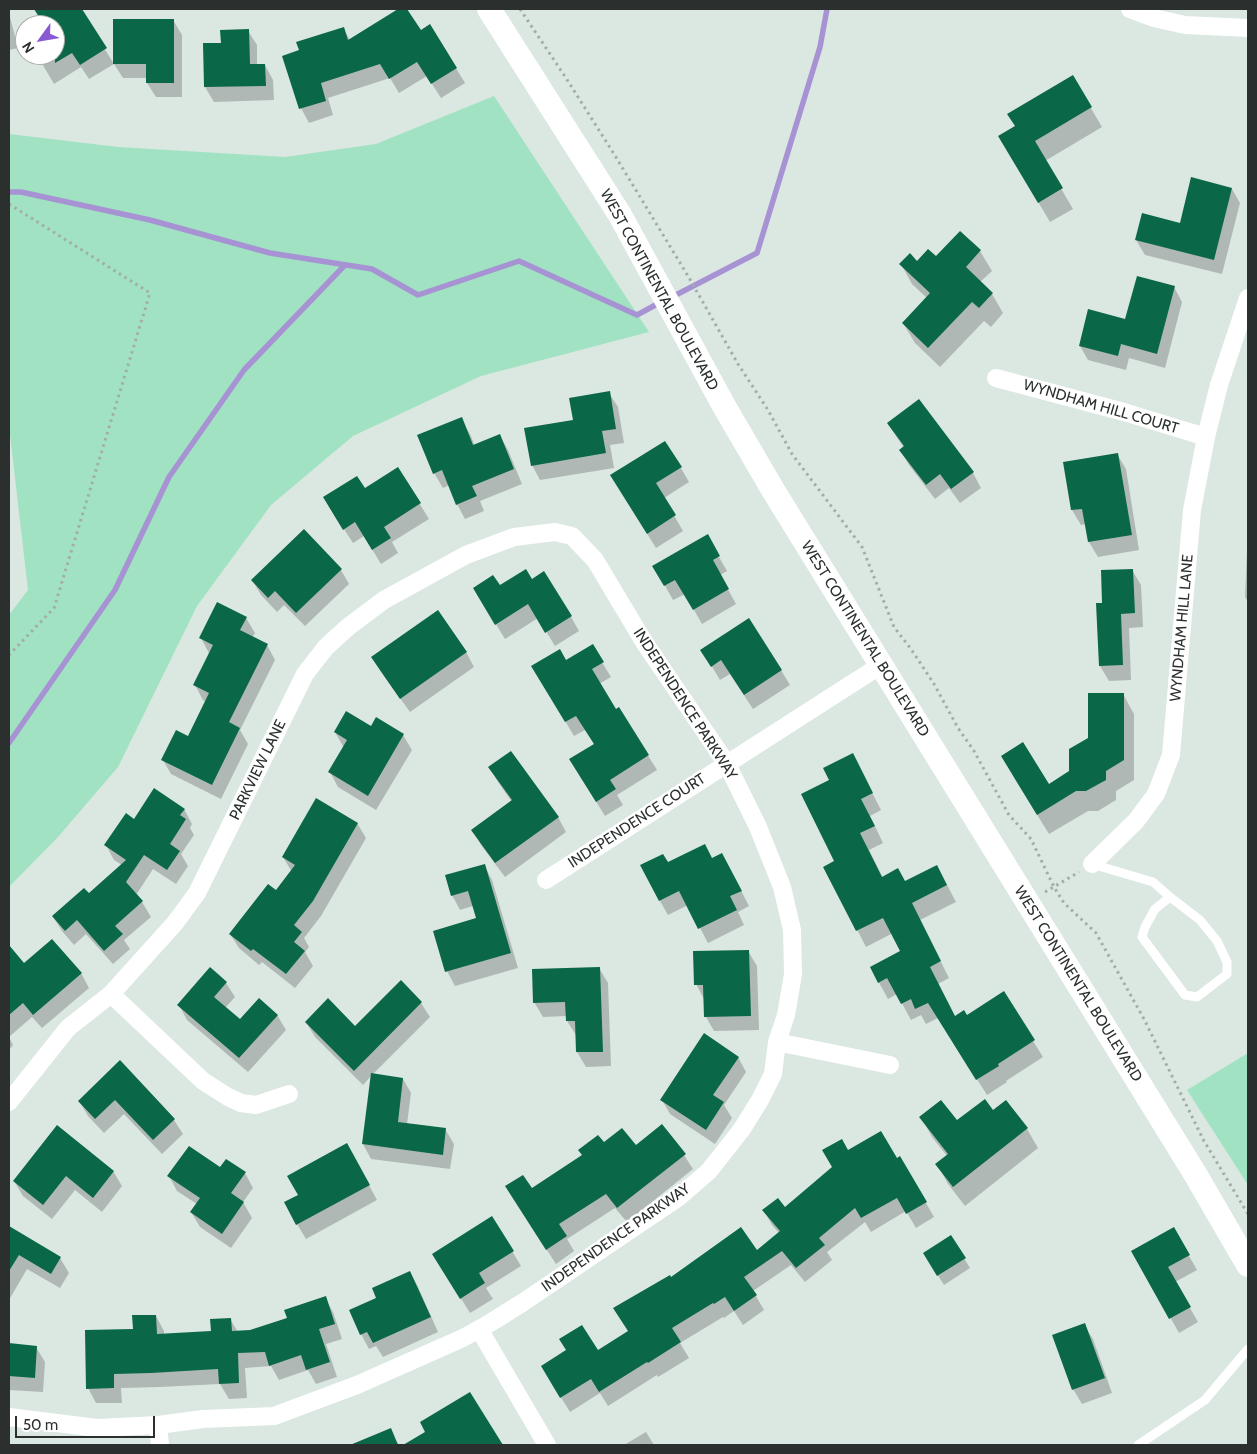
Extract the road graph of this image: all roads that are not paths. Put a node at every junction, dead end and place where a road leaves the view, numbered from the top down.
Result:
1 (489, 9) edge
2 (1130, 9) edge
3 (1248, 28) edge
4 (1248, 298) edge
5 (996, 378) dead end
6 (1206, 437) junction
7 (572, 536) joint
8 (881, 666) junction
9 (727, 764) junction
10 (1092, 864) joint
11 (546, 880) dead end
12 (1170, 897) junction
13 (111, 994) junction
14 (777, 1042) junction
15 (890, 1065) dead end
16 (289, 1094) dead end
17 (9, 1102) edge
18 (1248, 1265) edge
19 (480, 1329) junction
20 (1248, 1349) edge
21 (9, 1417) edge
22 (158, 1425) junction
23 (160, 1445) edge
24 (547, 1445) edge
25 (1138, 1445) edge

1 - 8 main road, WEST CONTINENTAL BOULEVARD
2 - 3 street
4 - 6 street, WYNDHAM HILL LANE
5 - 6 street, WYNDHAM HILL COURT
6 - 10 street, WYNDHAM HILL LANE
7 - 9 street, INDEPENDENCE PARKWAY
7 - 13 street, PARKVIEW LANE
8 - 9 street, INDEPENDENCE COURT
8 - 18 main road, WEST CONTINENTAL BOULEVARD
9 - 11 street, INDEPENDENCE COURT
9 - 14 street, INDEPENDENCE PARKWAY
10 - 12 lane
12 - 12 lane
13 - 16 street
13 - 17 street, PARKVIEW LANE
14 - 15 street
14 - 19 street, INDEPENDENCE PARKWAY
19 - 22 street, INDEPENDENCE PARKWAY
19 - 24 street
20 - 25 lane
21 - 22 street, INDEPENDENCE PARKWAY
22 - 23 street

